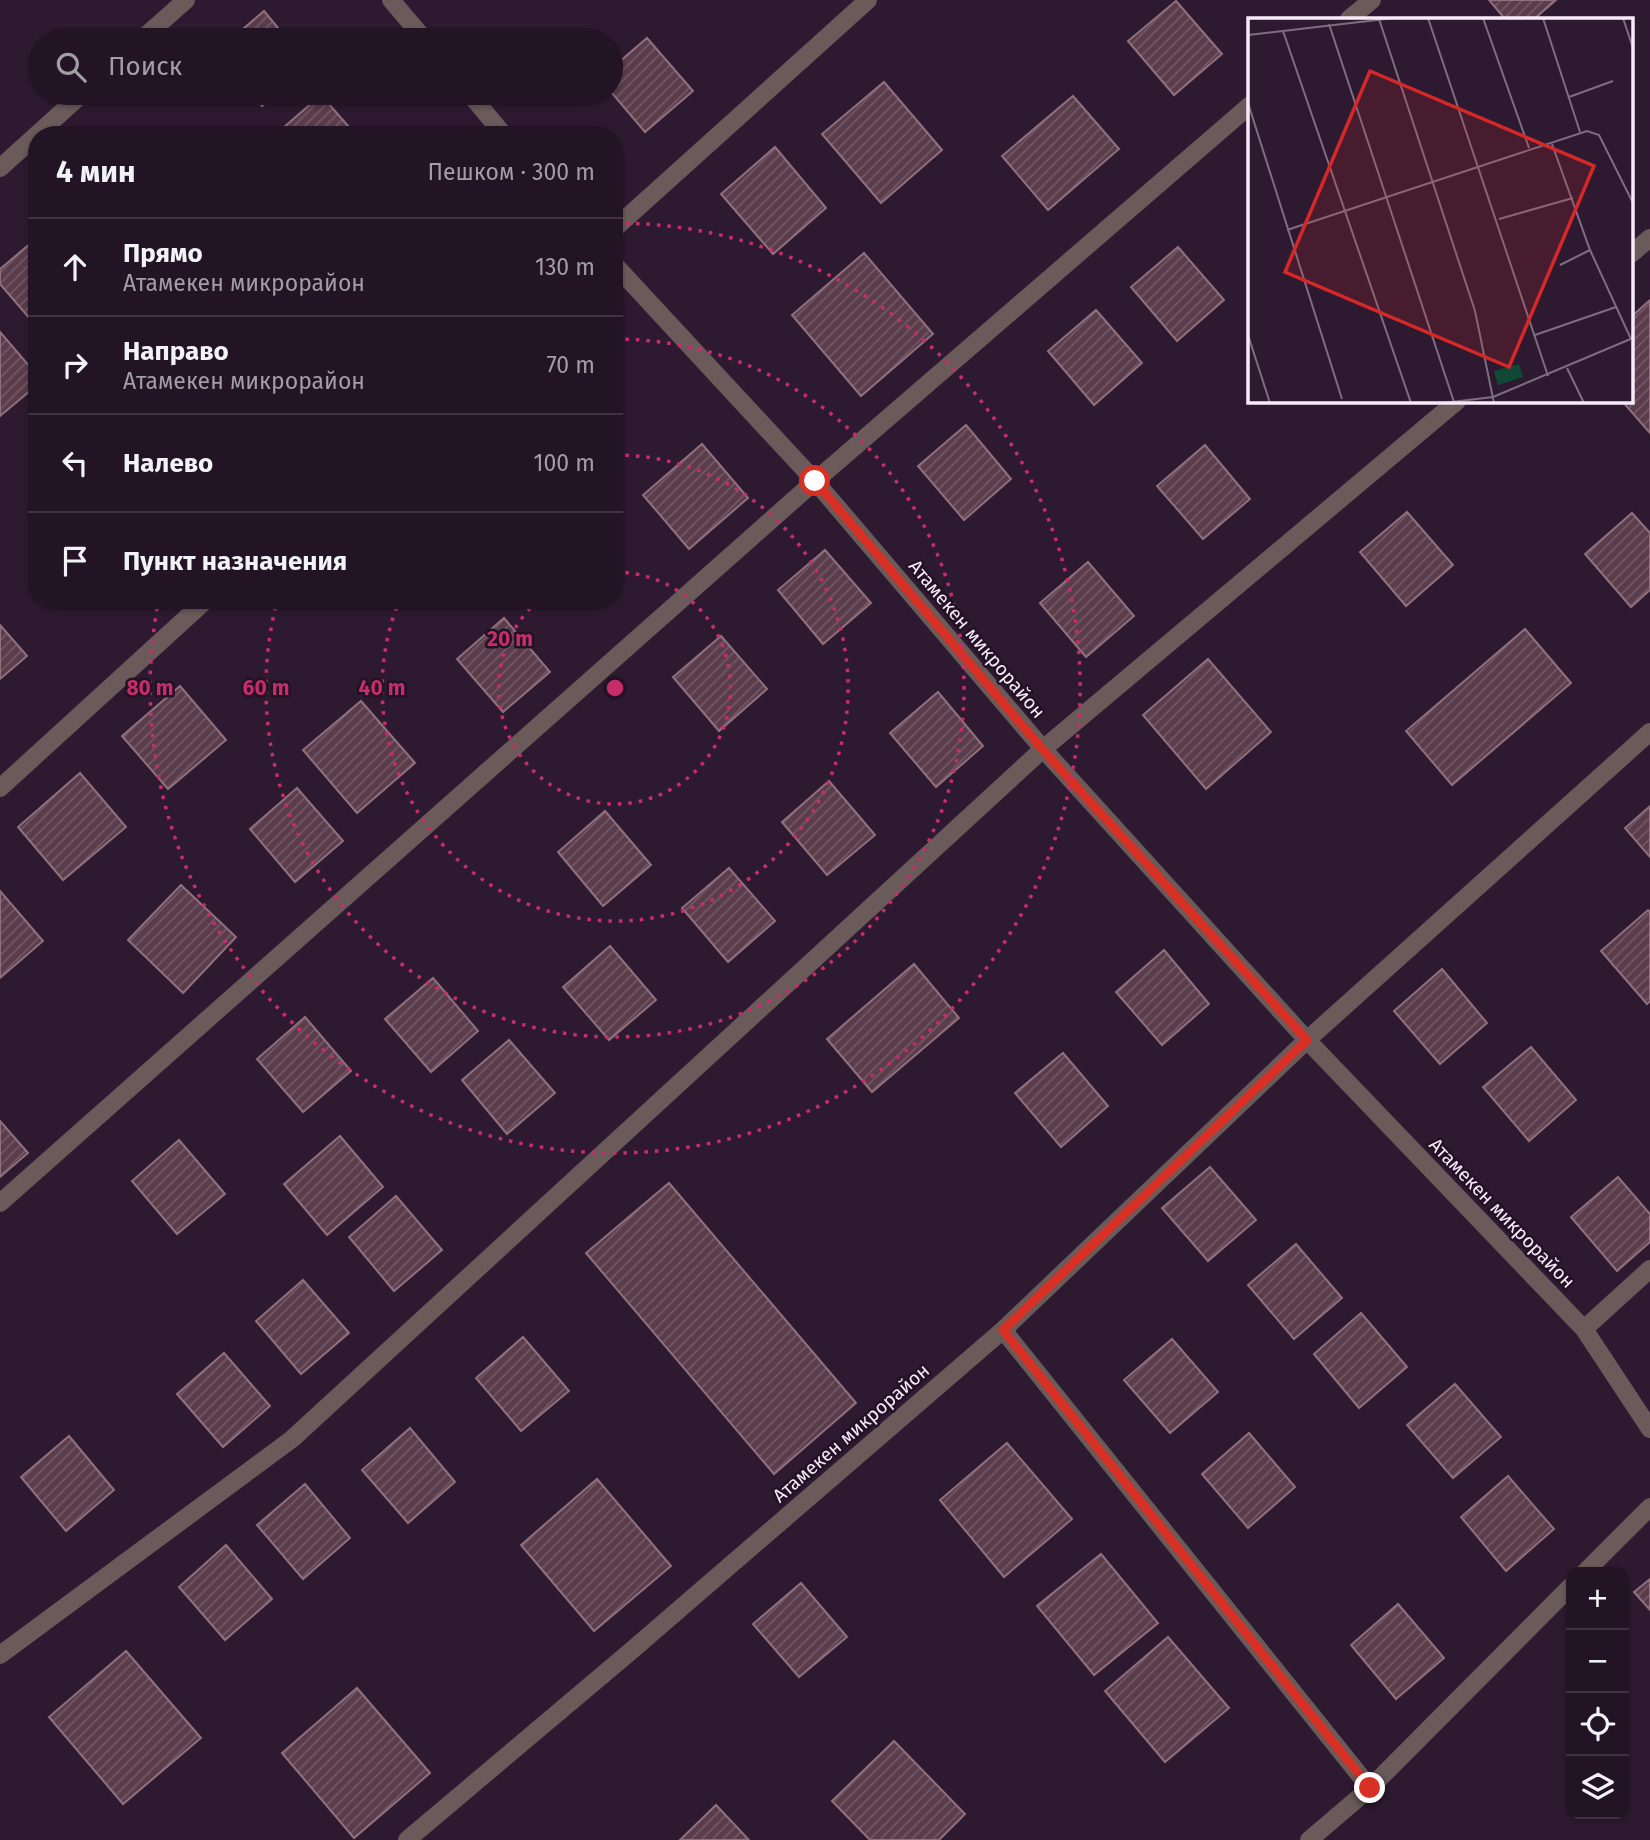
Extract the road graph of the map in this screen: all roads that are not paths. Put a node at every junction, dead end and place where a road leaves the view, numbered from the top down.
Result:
1 (186, 0) edge
2 (391, 0) edge
3 (868, 0) edge
4 (1372, 0) edge
5 (1350, 18) edge
6 (154, 28) edge
7 (415, 28) edge
8 (70, 105) edge
9 (479, 105) edge
10 (1248, 107) edge
11 (46, 126) edge
12 (496, 126) edge
13 (28, 143) edge
14 (0, 168) edge
15 (623, 221) edge
16 (1650, 238) edge
17 (1632, 253) edge
18 (623, 274) edge
19 (1456, 402) edge
20 (815, 481) junction
21 (196, 609) edge
22 (1650, 732) edge
23 (1043, 750) junction
24 (0, 788) edge
25 (1307, 1040) junction
26 (0, 1203) edge
27 (1650, 1269) edge
28 (1584, 1329) junction
29 (1003, 1330) junction
30 (1650, 1429) edge
31 (1650, 1507) edge
32 (1590, 1567) edge
33 (1566, 1591) edge
34 (0, 1655) edge
35 (1370, 1788) junction
36 (407, 1840) edge
37 (1309, 1840) edge

1 - 6 street
2 - 7 street
3 - 15 street
4 - 5 street
8 - 11 street
9 - 12 street
10 - 20 street
13 - 14 street
16 - 17 street
18 - 20 street, Атамекен микрорайон
19 - 23 street
20 - 23 street, Атамекен микрорайон
20 - 26 street
21 - 24 street
22 - 25 street, Атамекен микрорайон
23 - 25 street, Атамекен микрорайон
23 - 34 street
25 - 28 street, Атамекен микрорайон
25 - 29 street, Атамекен микрорайон
27 - 28 street
28 - 30 street, Атамекен микрорайон
29 - 35 street
29 - 36 street, Атамекен микрорайон
31 - 32 street
33 - 35 street
35 - 37 street

